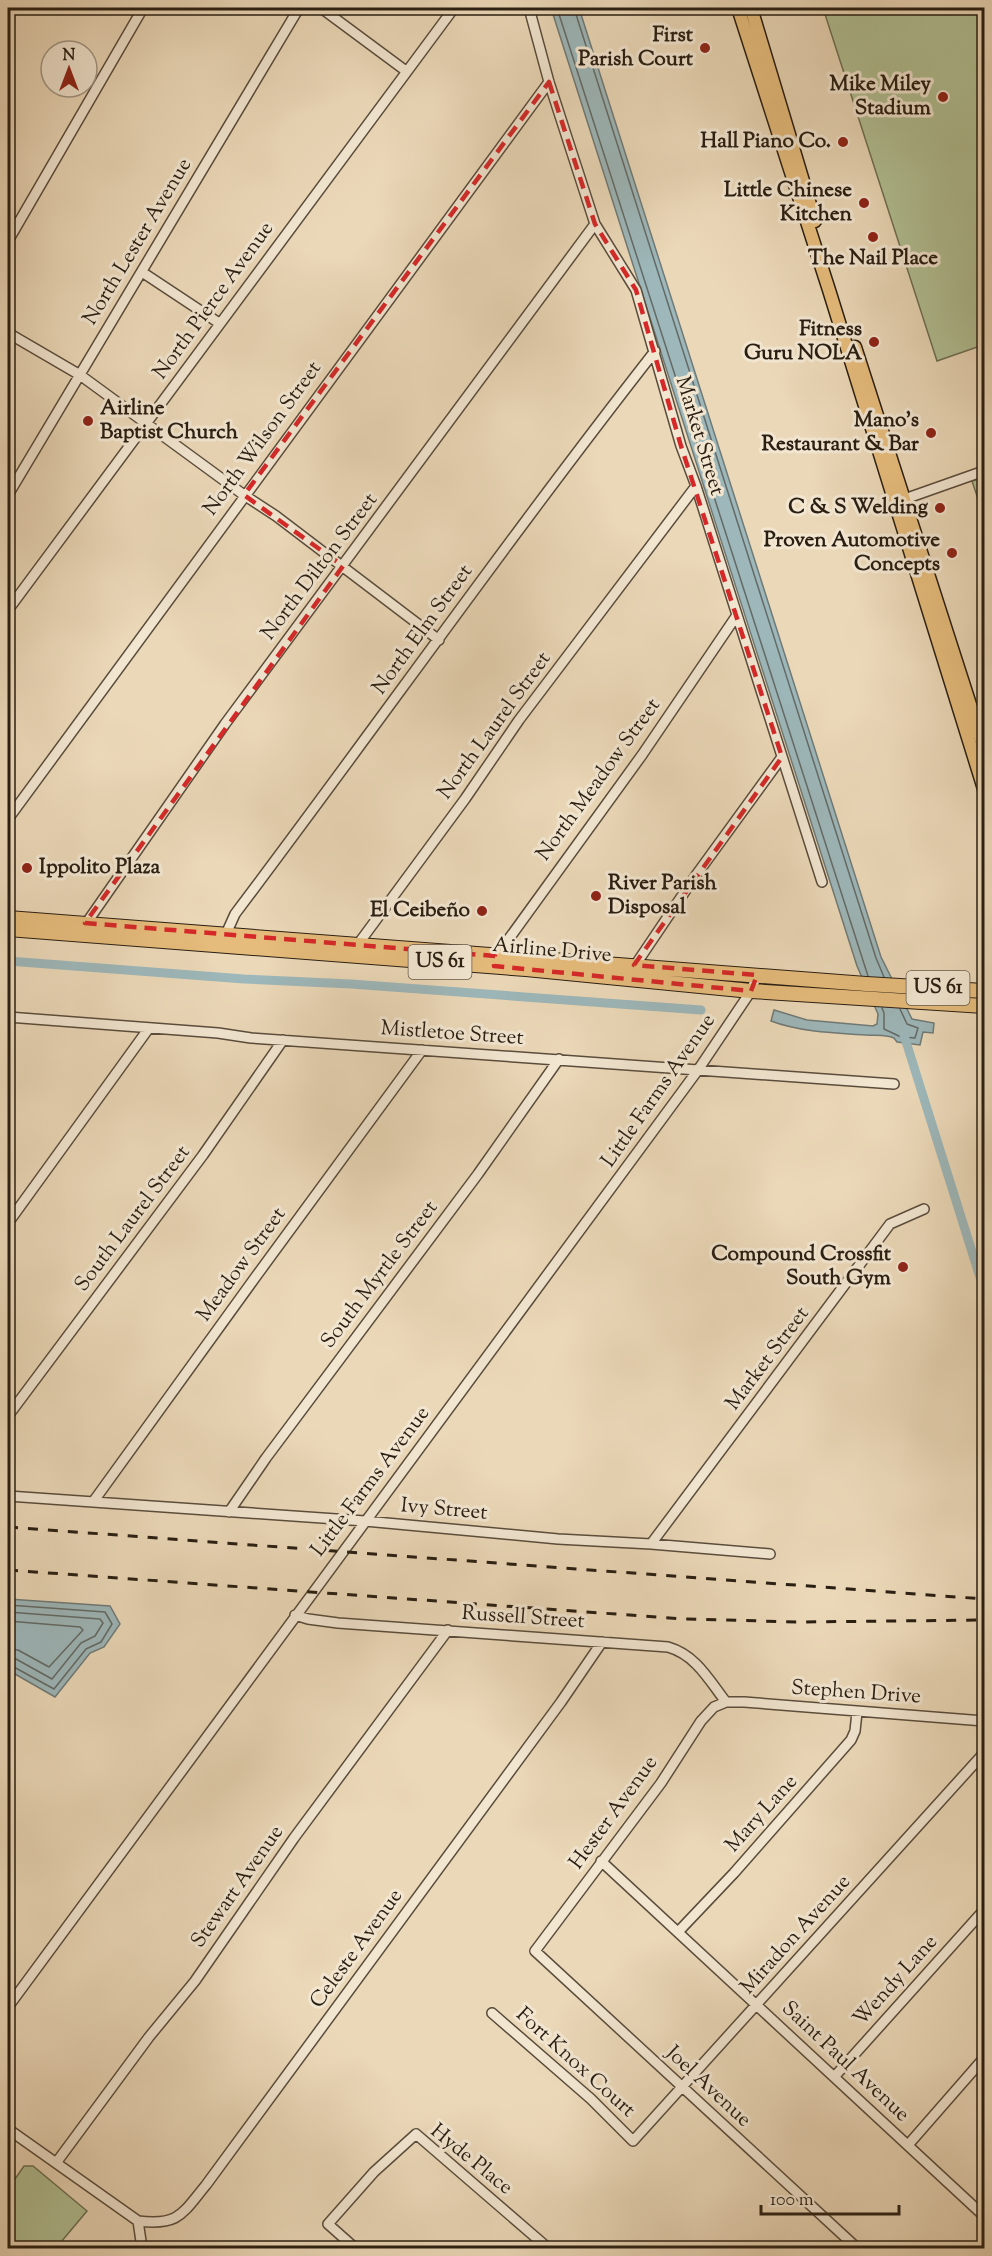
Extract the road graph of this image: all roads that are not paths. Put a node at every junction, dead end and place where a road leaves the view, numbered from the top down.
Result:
1 (142, 8) edge
2 (299, 8) edge
3 (321, 8) edge
4 (454, 8) edge
5 (529, 8) edge
6 (738, 8) edge
7 (751, 8) edge
8 (406, 71) junction
9 (549, 82) junction
10 (770, 92) junction
11 (595, 224) junction
12 (8, 241) edge
13 (142, 272) junction
14 (219, 323) junction
15 (8, 333) edge
16 (655, 351) junction
17 (80, 375) junction
18 (146, 423) junction
19 (984, 471) edge
20 (696, 486) junction
21 (8, 495) edge
22 (244, 495) junction
23 (899, 501) junction
24 (343, 566) junction
25 (8, 610) edge
26 (737, 615) junction
27 (440, 640) junction
28 (984, 748) edge
29 (782, 757) junction
30 (984, 789) edge
31 (8, 819) edge
32 (822, 882) dead end
33 (8, 918) edge
34 (8, 929) edge
35 (82, 929) junction
36 (226, 934) junction
37 (356, 950) junction
38 (494, 961) junction
39 (633, 965) junction
40 (757, 975) junction
41 (628, 979) junction
42 (751, 991) junction
43 (984, 991) edge
44 (984, 1006) edge
45 (8, 1017) edge
46 (149, 1028) junction
47 (283, 1040) junction
48 (422, 1050) junction
49 (559, 1059) junction
50 (698, 1070) junction
51 (894, 1084) dead end
52 (924, 1209) dead end
53 (8, 1223) edge
54 (8, 1416) edge
55 (8, 1496) edge
56 (93, 1502) junction
57 (229, 1512) junction
58 (365, 1521) junction
59 (651, 1544) junction
60 (770, 1554) dead end
61 (295, 1615) junction
62 (448, 1630) junction
63 (602, 1642) junction
64 (726, 1702) junction
65 (857, 1712) junction
66 (984, 1721) edge
67 (984, 1753) edge
68 (601, 1861) junction
69 (984, 1910) edge
70 (678, 1932) junction
71 (535, 1951) joint
72 (757, 2005) junction
73 (8, 2007) edge
74 (492, 2013) dead end
75 (984, 2058) edge
76 (835, 2076) junction
77 (683, 2088) junction
78 (8, 2129) edge
79 (633, 2141) joint
80 (909, 2145) junction
81 (56, 2163) junction
82 (984, 2216) edge
83 (138, 2221) junction
84 (142, 2248) edge
85 (355, 2248) edge
86 (548, 2248) edge
87 (857, 2248) edge

1 - 12 street
2 - 13 street, North Lester Avenue
3 - 8 street
4 - 8 street, North Pierce Avenue
5 - 9 street, Market Street
6 - 10 main road
7 - 10 main road
8 - 14 street, North Pierce Avenue
9 - 11 street, Market Street
9 - 22 street, North Wilson Street
10 - 23 main road
11 - 16 street, Market Street
11 - 24 street, North Dilton Street
13 - 14 street
13 - 17 street, North Lester Avenue
14 - 18 street, North Pierce Avenue
15 - 17 street
16 - 20 street, Market Street
16 - 27 street, North Elm Street
17 - 18 street
17 - 21 street, North Lester Avenue
18 - 22 street
18 - 25 street, North Pierce Avenue
19 - 23 street
20 - 26 street, Market Street
20 - 37 street, North Laurel Street
22 - 24 street
22 - 31 street, North Wilson Street
23 - 28 main road
23 - 30 main road
24 - 27 street
24 - 35 street, North Dilton Street
26 - 29 street, Market Street
26 - 38 street, North Meadow Street
27 - 36 street, North Elm Street
29 - 32 street, Market Street
29 - 39 street
33 - 35 highway, Airline Drive / US 61
34 - 35 highway, Airline Drive / US 61
35 - 36 highway, Airline Drive / US 61
35 - 37 highway, Airline Drive / US 61
36 - 37 highway, Airline Drive / US 61
37 - 38 highway, Airline Drive / US 61
38 - 39 highway, Airline Drive / US 61
38 - 41 highway, Airline Drive / US 61
39 - 40 highway, Airline Drive / US 61
39 - 41 street
40 - 42 street, Little Farms Avenue
40 - 43 highway, Airline Drive / US 61
41 - 42 highway, Airline Drive / US 61
42 - 44 highway, Airline Drive / US 61
42 - 50 street, Little Farms Avenue
45 - 46 street, Mistletoe Street
46 - 47 street, Mistletoe Street
46 - 53 street
47 - 48 street, Mistletoe Street
47 - 54 street, South Laurel Street
48 - 49 street, Mistletoe Street
48 - 56 street, Meadow Street
49 - 50 street, Mistletoe Street
49 - 57 street, South Myrtle Street
50 - 51 street, Mistletoe Street
50 - 58 street, Little Farms Avenue
52 - 59 street, Market Street
55 - 56 street, Ivy Street
56 - 57 street, Ivy Street
57 - 58 street, Ivy Street
58 - 59 street, Ivy Street
58 - 61 street, Little Farms Avenue
59 - 60 street, Ivy Street
61 - 62 street, Russell Street
61 - 73 street, Little Farms Avenue
62 - 63 street, Russell Street
62 - 81 street, Stewart Avenue
63 - 64 street, Russell Street
63 - 83 street, Celeste Avenue
64 - 65 street, Stephen Drive
64 - 68 street, Hester Avenue
65 - 66 street, Stephen Drive
65 - 70 street, Mary Lane
67 - 72 street, Miradon Avenue
68 - 70 street, Saint Paul Avenue
68 - 71 street, Hester Avenue
69 - 76 street, Wendy Lane
70 - 72 street, Saint Paul Avenue
71 - 77 street, Joel Avenue
72 - 76 street, Saint Paul Avenue
72 - 77 street, Miradon Avenue
74 - 79 street, Fort Knox Court
75 - 80 street
76 - 80 street, Saint Paul Avenue
77 - 79 street, Miradon Avenue
77 - 87 street, Joel Avenue
78 - 81 street
80 - 82 street, Saint Paul Avenue
81 - 83 street
83 - 84 street
85 - 86 street, Hyde Place

